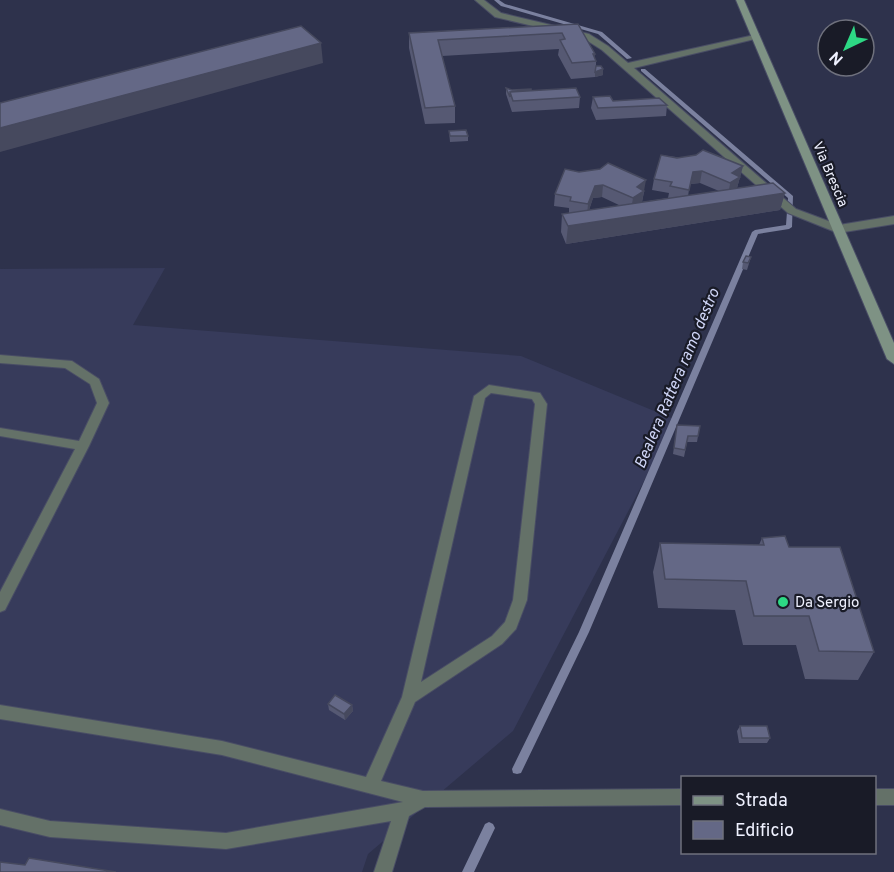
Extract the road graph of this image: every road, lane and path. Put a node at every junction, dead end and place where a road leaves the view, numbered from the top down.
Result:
1 (479, 0) edge
2 (740, 0) edge
3 (756, 36) junction
4 (625, 67) junction
5 (894, 220) edge
6 (838, 229) junction
7 (0, 359) edge
8 (894, 359) edge
9 (0, 432) edge
10 (83, 446) junction
11 (0, 606) edge
12 (410, 697) junction
13 (0, 712) edge
14 (370, 787) junction
15 (681, 797) edge
16 (876, 797) edge
17 (894, 797) edge
18 (423, 799) junction
19 (402, 811) junction
20 (0, 817) edge
21 (383, 872) edge

1 - 4 street
2 - 3 main road, Via Brescia
3 - 4 street
3 - 6 main road, Via Brescia
4 - 6 street
5 - 6 street
6 - 8 main road, Via Brescia
7 - 10 lane
9 - 10 lane
10 - 11 lane
12 - 12 lane
12 - 14 lane
13 - 14 lane
14 - 18 lane
15 - 18 lane
16 - 17 lane
18 - 19 lane
19 - 20 lane
19 - 21 lane

